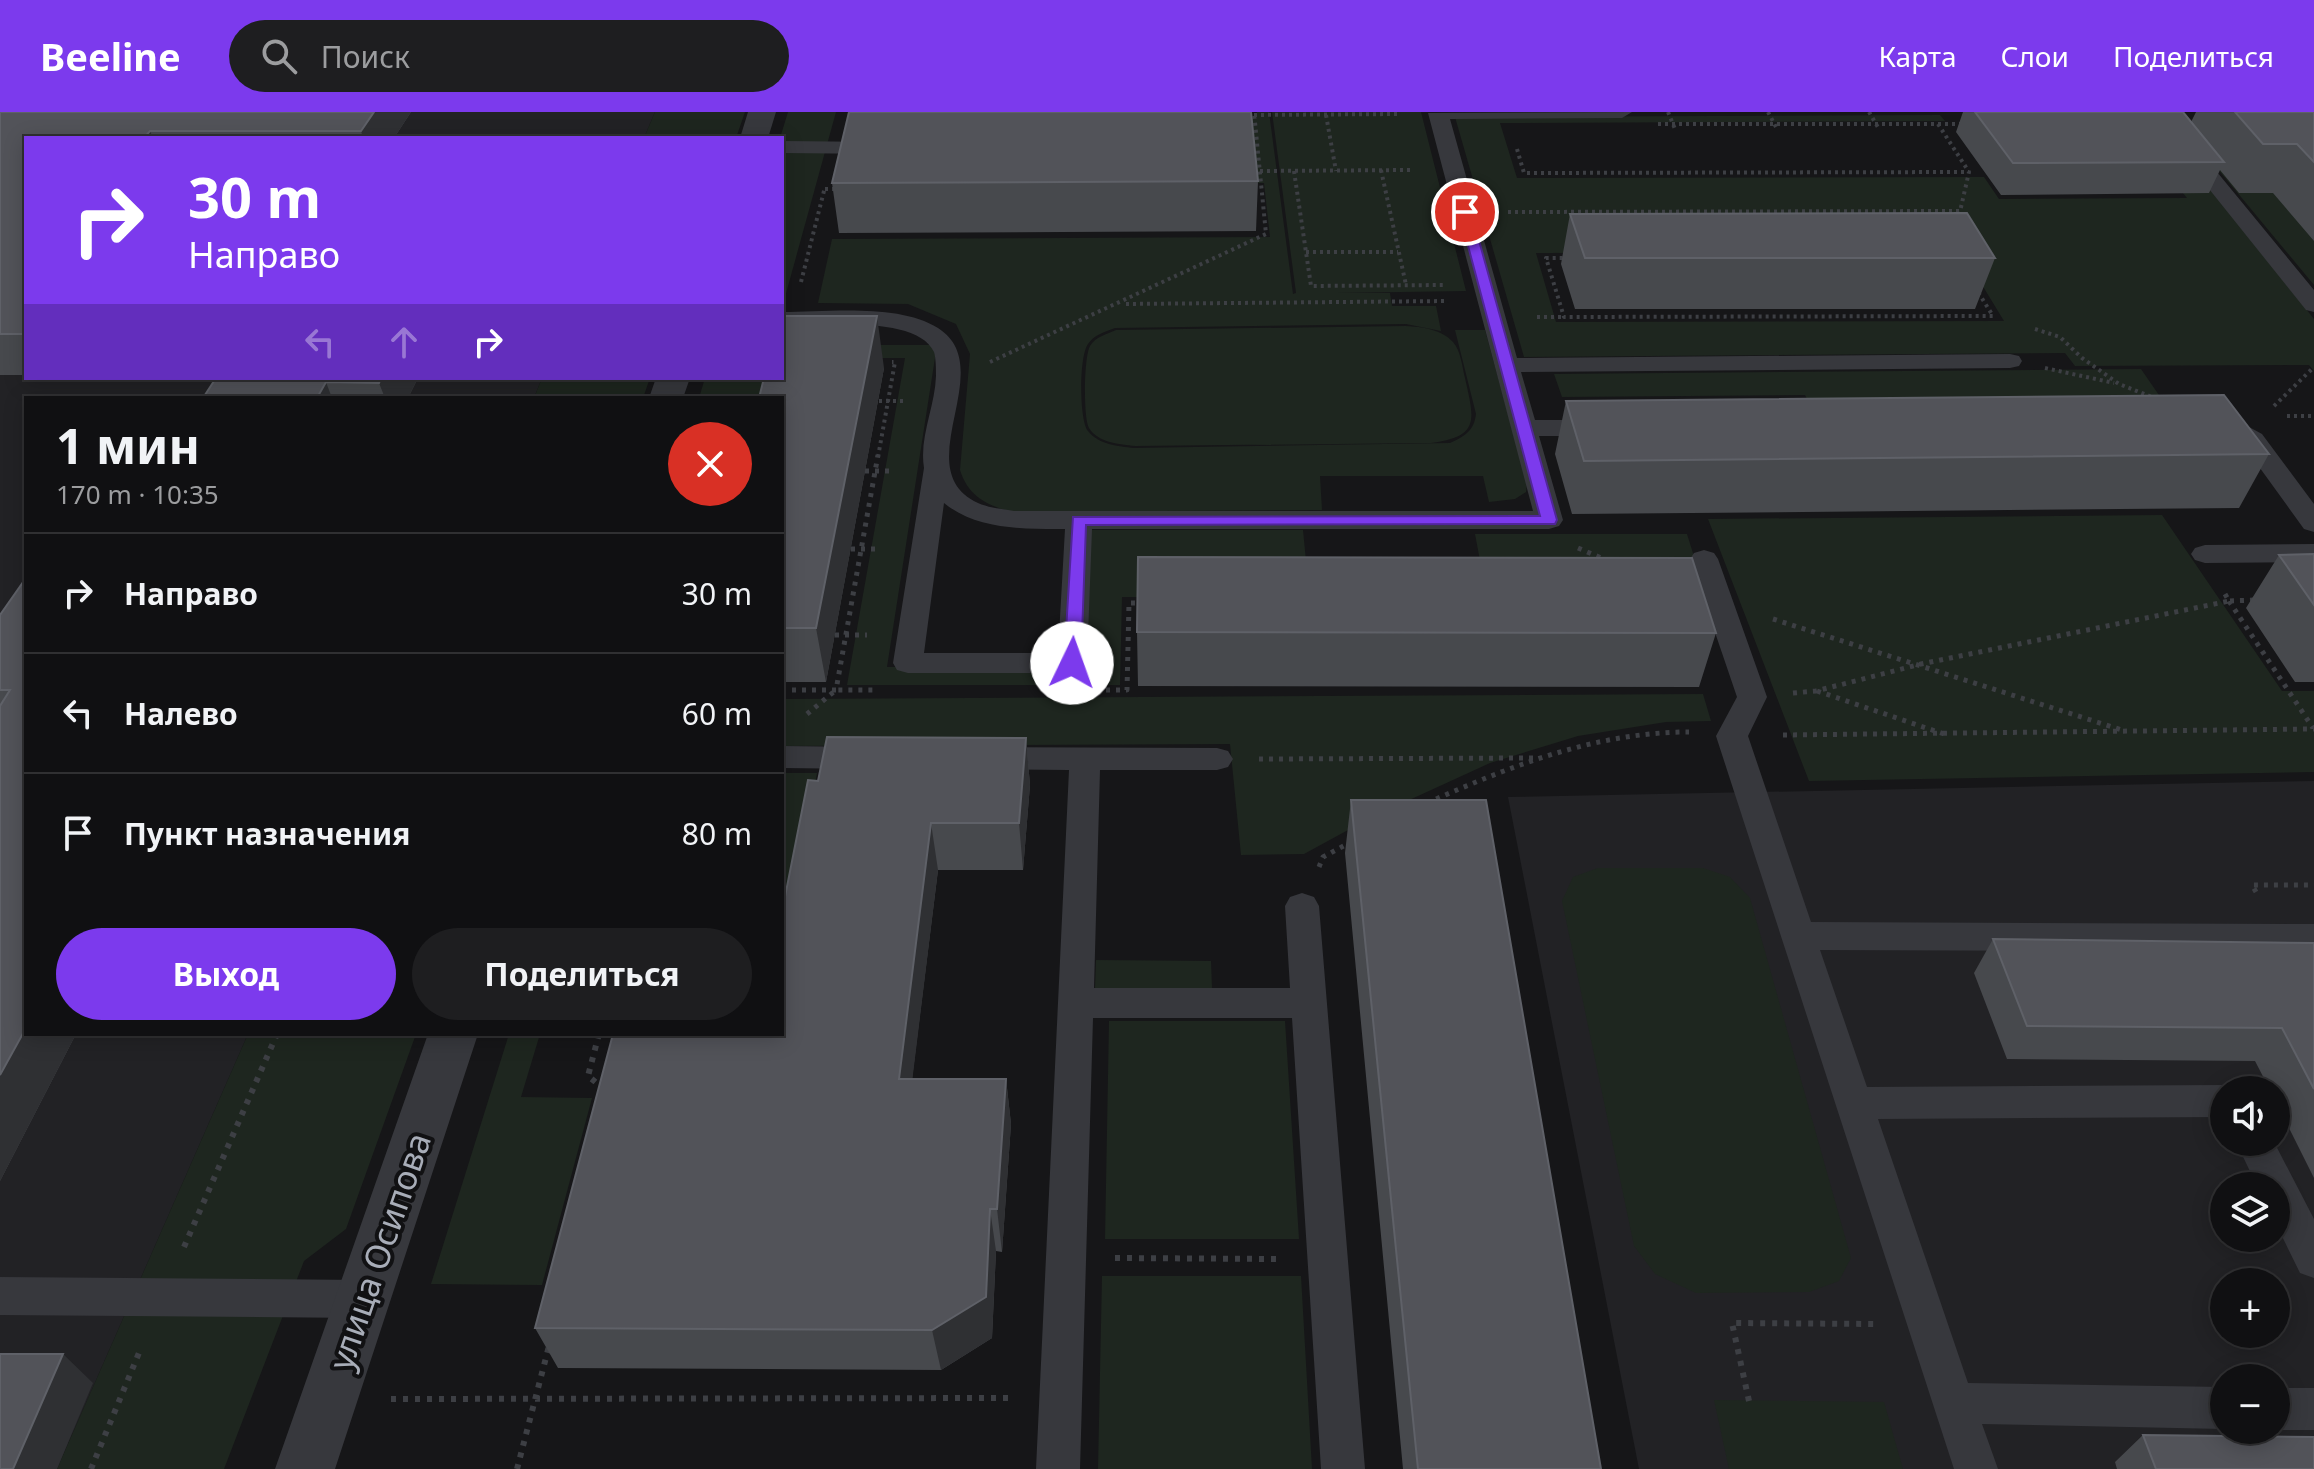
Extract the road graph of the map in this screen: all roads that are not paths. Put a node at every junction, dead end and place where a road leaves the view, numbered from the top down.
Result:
1 (762, 112) edge
2 (1622, 112) edge
3 (1438, 113) edge
4 (2155, 116) edge
5 (2191, 120) edge
6 (755, 136) edge
7 (784, 147) edge
8 (905, 148) edge
9 (2314, 305) edge
10 (787, 319) edge
11 (2010, 361) road end
12 (1507, 365) junction
13 (2217, 422) edge
14 (1626, 427) edge
15 (1524, 428) junction
16 (935, 471) junction
17 (1079, 520) junction
18 (2314, 523) edge
19 (2314, 553) edge
20 (2205, 554) road end
21 (1704, 559) dead end
22 (784, 757) edge
23 (893, 758) edge
24 (957, 758) edge
25 (1085, 759) junction
26 (1217, 759) road end
27 (1302, 906) dead end
28 (1798, 936) junction
29 (2314, 938) edge
30 (1075, 1003) junction
31 (1309, 1003) junction
32 (452, 1036) edge
33 (2210, 1101) edge
34 (1855, 1103) junction
35 (2262, 1156) edge
36 (2314, 1260) edge
37 (0, 1296) edge
38 (363, 1299) junction
39 (1954, 1403) junction
40 (2210, 1408) edge
41 (2290, 1409) edge
42 (2314, 1409) edge
43 (305, 1469) edge
44 (1058, 1469) edge
45 (1343, 1469) edge
46 (1976, 1469) edge

1 - 6 street
2 - 3 lane
3 - 12 lane
4 - 5 lane
4 - 9 lane
7 - 8 lane
10 - 16 lane
11 - 12 lane
12 - 15 lane
13 - 18 lane
14 - 15 lane
15 - 17 lane
16 - 17 lane
16 - 17 lane
19 - 20 lane
21 - 28 lane
22 - 23 lane
24 - 25 lane
25 - 26 lane
25 - 30 lane
27 - 31 lane
28 - 29 lane
28 - 34 lane
30 - 31 lane
30 - 44 lane
31 - 45 lane
32 - 38 street, улица Осипова
33 - 34 lane
34 - 39 lane
35 - 36 lane
37 - 38 lane
38 - 43 street, улица Осипова
39 - 40 lane
39 - 46 lane
41 - 42 lane

